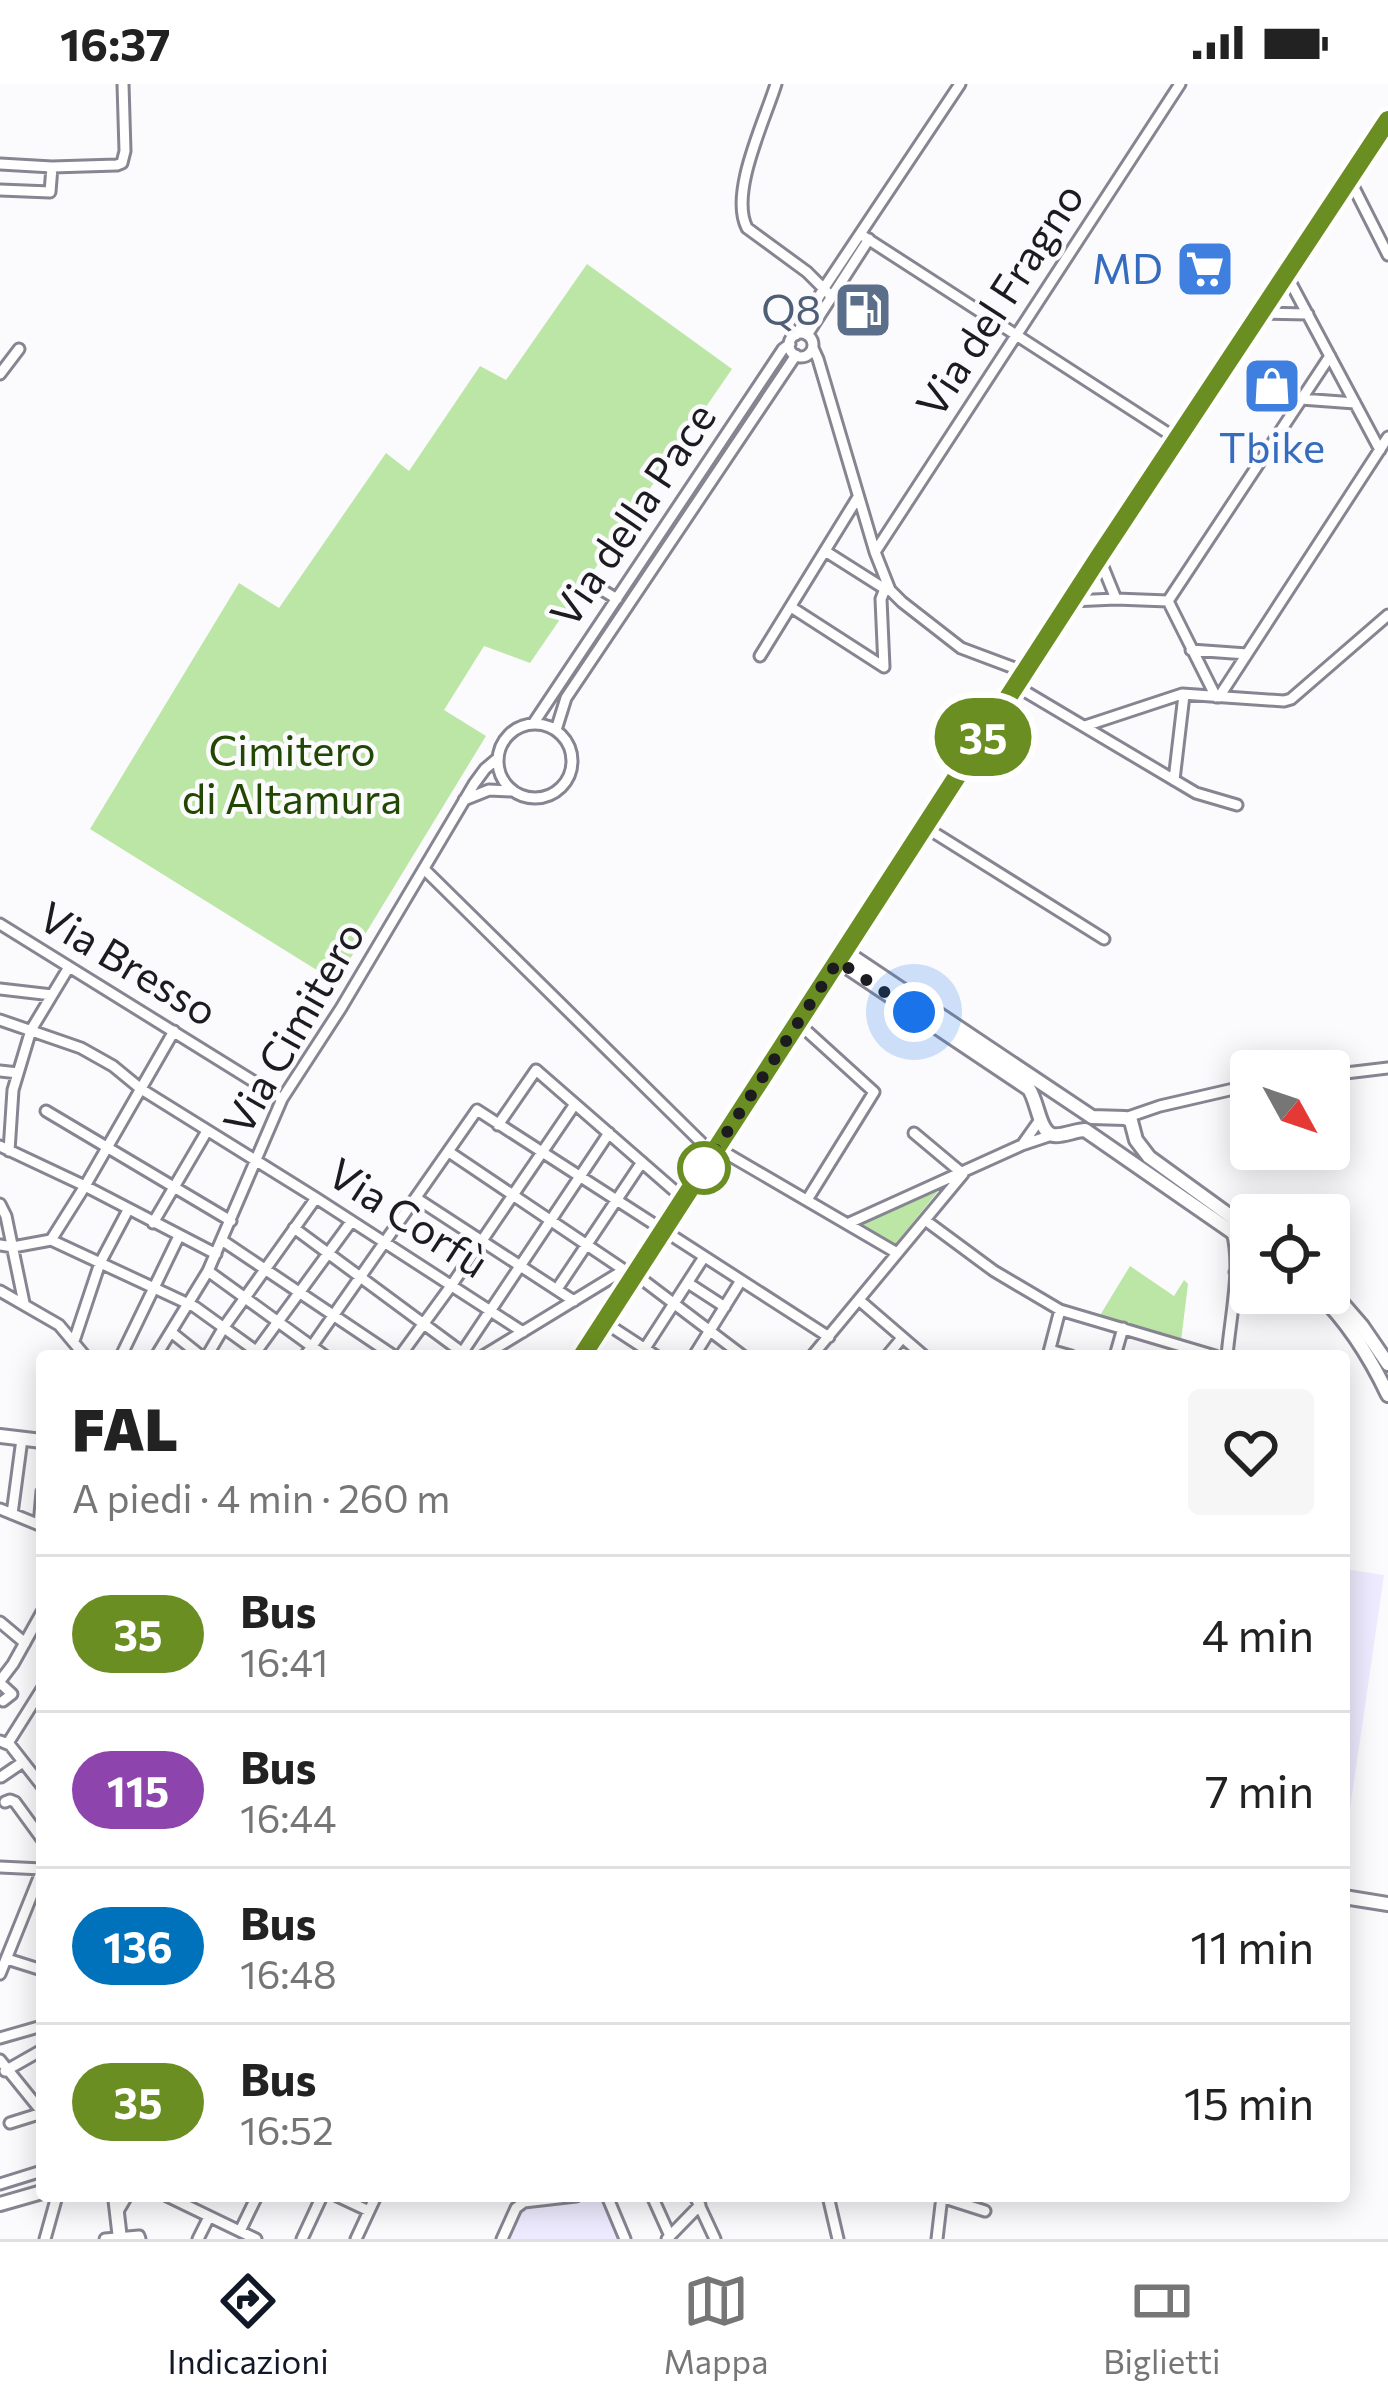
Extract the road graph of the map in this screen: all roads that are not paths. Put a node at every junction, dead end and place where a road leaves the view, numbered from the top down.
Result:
1 (122, 84) edge
2 (776, 84) edge
3 (960, 84) edge
4 (1180, 84) edge
5 (1388, 120) edge
6 (0, 164) edge
7 (52, 166) junction
8 (1350, 180) junction
9 (0, 190) edge
10 (864, 236) junction
11 (1388, 255) edge
12 (1286, 274) junction
13 (828, 292) junction
14 (1260, 314) junction
15 (1308, 314) junction
16 (1016, 335) junction
17 (798, 338) junction
18 (19, 349) dead end
19 (813, 354) junction
20 (796, 355) junction
21 (1330, 356) junction
22 (0, 374) edge
23 (1301, 399) junction
24 (1355, 403) junction
25 (1388, 437) edge
26 (1178, 439) junction
27 (1380, 450) junction
28 (858, 497) junction
29 (825, 551) junction
30 (874, 552) junction
31 (1099, 557) junction
32 (594, 584) dead end
33 (886, 586) junction
34 (1116, 599) junction
35 (1071, 601) junction
36 (1168, 601) junction
37 (622, 602) junction
38 (791, 607) junction
39 (1388, 614) edge
40 (1192, 650) junction
41 (1247, 654) junction
42 (760, 656) dead end
43 (1025, 672) junction
44 (1016, 686) junction
45 (1184, 694) junction
46 (1217, 697) junction
47 (532, 724) junction
48 (1085, 726) junction
49 (556, 730) junction
50 (498, 758) junction
51 (1174, 780) junction
52 (514, 791) junction
53 (464, 800) junction
54 (1237, 805) dead end
55 (925, 826) junction
56 (424, 869) junction
57 (0, 924) edge
58 (1104, 938) dead end
59 (841, 956) junction
60 (69, 967) junction
61 (0, 988) edge
62 (52, 994) junction
63 (0, 1020) edge
64 (798, 1024) junction
65 (31, 1030) junction
66 (174, 1031) junction
67 (1388, 1068) edge
68 (0, 1071) edge
69 (18, 1073) junction
70 (1350, 1073) edge
71 (140, 1089) junction
72 (1230, 1090) edge
73 (282, 1099) junction
74 (1064, 1099) junction
75 (575, 1104) junction
76 (1152, 1109) junction
77 (46, 1111) dead end
78 (1040, 1116) junction
79 (1126, 1118) junction
80 (498, 1125) junction
81 (207, 1131) junction
82 (610, 1133) junction
83 (914, 1133) dead end
84 (1052, 1135) junction
85 (1136, 1135) junction
86 (1022, 1145) junction
87 (107, 1148) junction
88 (5, 1149) edge
89 (715, 1151) junction
90 (448, 1152) junction
91 (1118, 1152) junction
92 (542, 1153) junction
93 (257, 1160) junction
94 (643, 1162) junction
95 (963, 1174) junction
96 (579, 1177) junction
97 (85, 1186) junction
98 (174, 1188) junction
99 (513, 1196) junction
100 (316, 1198) junction
101 (416, 1198) junction
102 (684, 1199) junction
103 (807, 1200) junction
104 (616, 1201) junction
105 (0, 1204) edge
106 (128, 1210) junction
107 (1230, 1216) edge
108 (925, 1220) junction
109 (231, 1221) junction
110 (550, 1221) junction
111 (350, 1222) junction
112 (154, 1223) junction
113 (847, 1224) junction
114 (294, 1228) junction
115 (663, 1231) junction
116 (1230, 1231) edge
117 (179, 1236) junction
118 (51, 1240) junction
119 (223, 1240) junction
120 (483, 1240) junction
121 (386, 1244) junction
122 (0, 1245) edge
123 (586, 1245) junction
124 (13, 1247) junction
125 (328, 1253) junction
126 (898, 1253) junction
127 (216, 1254) junction
128 (704, 1257) junction
129 (100, 1263) junction
130 (521, 1266) junction
131 (265, 1268) junction
132 (208, 1271) junction
133 (629, 1272) junction
134 (362, 1277) junction
135 (688, 1282) junction
136 (740, 1282) junction
137 (451, 1286) junction
138 (152, 1288) junction
139 (556, 1289) junction
140 (0, 1291) edge
141 (299, 1292) junction
142 (244, 1299) junction
143 (860, 1300) junction
144 (574, 1301) junction
145 (24, 1304) junction
146 (674, 1304) junction
147 (188, 1306) junction
148 (725, 1306) junction
149 (491, 1310) junction
150 (1060, 1310) junction
151 (1350, 1312) edge
152 (1231, 1314) edge
153 (1336, 1314) edge
154 (335, 1316) junction
155 (278, 1322) junction
156 (604, 1322) junction
157 (425, 1324) junction
158 (224, 1328) junction
159 (1123, 1328) junction
160 (710, 1331) junction
161 (171, 1332) junction
162 (523, 1333) junction
163 (829, 1336) junction
164 (902, 1338) junction
165 (74, 1341) junction
166 (1174, 1343) junction
167 (498, 1347) junction
168 (81, 1350) edge
169 (124, 1350) edge
170 (160, 1350) edge
171 (196, 1350) edge
172 (208, 1350) edge
173 (253, 1350) edge
174 (260, 1350) edge
175 (307, 1350) edge
176 (309, 1350) edge
177 (388, 1350) edge
178 (402, 1350) edge
179 (459, 1350) edge
180 (466, 1350) edge
181 (493, 1350) edge
182 (502, 1350) edge
183 (586, 1350) edge
184 (639, 1350) edge
185 (643, 1350) edge
186 (698, 1350) edge
187 (734, 1350) edge
188 (819, 1350) edge
189 (892, 1350) edge
190 (917, 1350) edge
191 (1050, 1350) edge
192 (1117, 1350) edge
193 (1172, 1350) edge
194 (1196, 1350) edge
195 (1228, 1350) edge
196 (1388, 1364) edge
197 (1388, 1395) edge
198 (0, 1436) edge
199 (22, 1439) junction
200 (36, 1441) edge
201 (0, 1509) edge
202 (12, 1514) junction
203 (36, 1523) edge
204 (0, 1622) edge
205 (36, 1624) edge
206 (25, 1643) junction
207 (0, 1682) edge
208 (36, 1697) edge
209 (3, 1701) dead end
210 (2, 1742) edge
211 (23, 1762) junction
212 (1, 1777) edge
213 (36, 1778) edge
214 (5, 1802) dead end
215 (36, 1831) edge
216 (0, 1867) edge
217 (36, 1870) edge
218 (36, 1885) edge
219 (1350, 1898) edge
220 (1388, 1904) edge
221 (7, 1959) junction
222 (36, 1968) edge
223 (0, 1974) edge
224 (36, 2028) edge
225 (0, 2038) edge
226 (36, 2053) edge
227 (4, 2067) edge
228 (36, 2105) edge
229 (36, 2114) edge
230 (10, 2123) dead end
231 (36, 2173) edge
232 (0, 2184) edge
233 (36, 2194) edge
234 (55, 2202) edge
235 (116, 2202) edge
236 (123, 2202) edge
237 (193, 2202) edge
238 (254, 2202) edge
239 (319, 2202) edge
240 (350, 2202) edge
241 (373, 2202) edge
242 (524, 2202) edge
243 (610, 2202) edge
244 (654, 2202) edge
245 (697, 2202) edge
246 (698, 2202) edge
247 (830, 2202) edge
248 (940, 2202) edge
249 (959, 2202) edge
250 (0, 2204) edge
251 (369, 2211) junction
252 (985, 2211) dead end
253 (117, 2213) junction
254 (208, 2217) junction
255 (239, 2231) junction
256 (140, 2237) edge
257 (120, 2238) edge
258 (668, 2238) edge
259 (45, 2239) edge
260 (105, 2239) edge
261 (198, 2239) edge
262 (256, 2239) edge
263 (302, 2239) edge
264 (356, 2239) edge
265 (502, 2239) edge
266 (625, 2239) edge
267 (715, 2239) edge
268 (838, 2239) edge
269 (937, 2239) edge

1 - 7 street
2 - 13 street
3 - 10 street, Via della Pace
4 - 16 street, Via del Fragno
5 - 8 main road
6 - 7 street
7 - 9 street
8 - 11 street
8 - 12 main road
10 - 13 street, Via della Pace
10 - 16 street
12 - 14 main road
12 - 15 street
13 - 17 street, Via della Pace
14 - 15 street
14 - 26 main road
15 - 21 street
16 - 26 street
16 - 30 street, Via del Fragno
17 - 19 street
17 - 20 street
17 - 37 street, Via della Pace
18 - 22 street
19 - 20 street
19 - 28 street
20 - 37 street, Via della Pace
21 - 23 street
21 - 24 street
23 - 24 street
23 - 36 street
24 - 27 street
25 - 27 street
26 - 31 main road
27 - 41 street
28 - 29 street
28 - 30 street
29 - 33 street
29 - 38 street
30 - 33 street
31 - 34 street
31 - 35 main road
32 - 37 street
33 - 38 street
33 - 43 street
34 - 35 street
34 - 36 street
35 - 43 main road
36 - 40 street
37 - 47 street, Via della Pace
37 - 49 street, Via della Pace
38 - 42 street
39 - 46 street
40 - 41 street
40 - 46 street
41 - 46 street
43 - 44 main road
44 - 48 street
44 - 55 main road
45 - 46 street
45 - 48 street
45 - 51 street
47 - 49 street
47 - 50 street
48 - 51 street
49 - 52 street
50 - 52 street
50 - 53 street, Via Cimitero
51 - 54 street
52 - 53 street
53 - 56 street, Via Cimitero
55 - 58 street
55 - 59 main road
56 - 73 street, Via Cimitero
56 - 89 street
57 - 60 street, Via Bresso
59 - 64 main road
59 - 74 main road
59 - 78 main road
60 - 62 street
60 - 66 street, Via Bresso
61 - 62 street
62 - 65 street
63 - 65 street, Via Corfù
64 - 89 main road
64 - 103 street
65 - 69 street
65 - 71 street, Via Corfù
66 - 71 street
66 - 73 street, Via Bresso
67 - 70 street
68 - 69 street
69 - 88 street
71 - 81 street, Via Corfù
71 - 87 street
72 - 76 street
73 - 93 street, Via Cimitero
74 - 78 main road
74 - 79 main road
75 - 80 street
75 - 82 street
75 - 92 street
76 - 79 street
76 - 85 street
77 - 87 street
78 - 84 main road
78 - 86 street
79 - 85 main road
80 - 90 street
80 - 92 street
81 - 93 street, Via Corfù
81 - 98 street
82 - 94 street
82 - 96 street
83 - 95 street
84 - 86 street
84 - 91 main road
85 - 91 main road
85 - 107 main road
86 - 95 street
87 - 97 street
87 - 98 street
88 - 97 street
89 - 102 main road
89 - 103 street
90 - 99 street
90 - 101 street
91 - 116 main road
92 - 96 street
92 - 99 street
93 - 100 street, Via Corfù
93 - 109 street, Via Cimitero
94 - 102 street
94 - 104 street
95 - 108 street
95 - 113 street
96 - 104 street
96 - 110 street
97 - 106 street
97 - 118 street
98 - 109 street
98 - 112 street
99 - 110 street
99 - 120 street
100 - 111 street, Via Corfù
100 - 114 street
101 - 120 street
101 - 121 street
102 - 115 main road
103 - 113 street
104 - 115 street
104 - 123 street
105 - 124 street
106 - 112 street
106 - 129 street
108 - 126 street
108 - 150 street
109 - 119 street, Via Cimitero
110 - 123 street
110 - 130 street
111 - 121 street, Via Corfù
111 - 125 street
112 - 117 street
113 - 126 street
114 - 125 street
114 - 131 street
115 - 128 street
115 - 133 main road
117 - 127 street
117 - 138 street
118 - 124 street
118 - 129 street
119 - 127 street, Via Cimitero
119 - 131 street
120 - 130 street
120 - 137 street
121 - 134 street
121 - 137 street, Via Corfù
122 - 124 street
123 - 133 street
123 - 139 street
124 - 145 street
125 - 134 street
125 - 141 street
126 - 143 street
127 - 132 street, Via Cimitero
128 - 135 street
128 - 136 street
129 - 138 street
129 - 165 street
130 - 139 street
130 - 149 street
131 - 141 street
131 - 142 street
132 - 142 street
132 - 147 street, Via Cimitero
133 - 144 street
133 - 146 street
133 - 156 main road
134 - 154 street
134 - 157 street
135 - 146 street
135 - 148 street
136 - 148 street
136 - 163 street
137 - 149 street, Via Corfù
137 - 157 street
138 - 147 street
138 - 169 street
139 - 144 street
140 - 145 street
141 - 154 street
141 - 155 street
142 - 155 street
142 - 158 street
143 - 163 street
143 - 164 street
144 - 162 street
145 - 165 street
146 - 160 street
146 - 185 street
147 - 158 street
147 - 161 street, Via Cimitero
148 - 160 street
149 - 162 street, Via Corfù
149 - 180 street
150 - 159 street
150 - 191 street
151 - 196 main road
152 - 195 street
153 - 197 main road
154 - 176 street
154 - 177 street
155 - 174 street
155 - 175 street
156 - 183 main road
156 - 184 street
157 - 178 street
157 - 179 street
158 - 172 street
158 - 173 street
159 - 166 street
159 - 192 street
160 - 186 street
160 - 187 street
161 - 170 street, Via Cimitero
161 - 171 street
162 - 167 street
163 - 188 street
164 - 189 street
164 - 190 street
165 - 168 street
166 - 193 street
166 - 194 street
167 - 181 street
167 - 182 street
198 - 199 main road
199 - 200 main road
199 - 202 street
201 - 202 street
202 - 203 street
204 - 206 street
205 - 206 street
206 - 207 street
207 - 209 street
208 - 210 street
210 - 211 street
211 - 212 street
211 - 213 street
214 - 215 street
216 - 217 street
218 - 221 street
219 - 220 main road
221 - 222 street
221 - 223 street
224 - 225 street
226 - 227 street
227 - 228 street
229 - 230 street
231 - 232 street
233 - 250 main road
234 - 259 street
235 - 253 main road
236 - 253 street
237 - 254 street
238 - 255 street
239 - 263 street
240 - 251 street
241 - 251 street
242 - 265 street
243 - 266 street
244 - 258 street
245 - 258 street
246 - 267 street
247 - 268 street
248 - 269 street
249 - 252 street
251 - 264 street
253 - 257 main road
254 - 255 street
254 - 261 street
255 - 262 street
256 - 257 street
257 - 260 street

